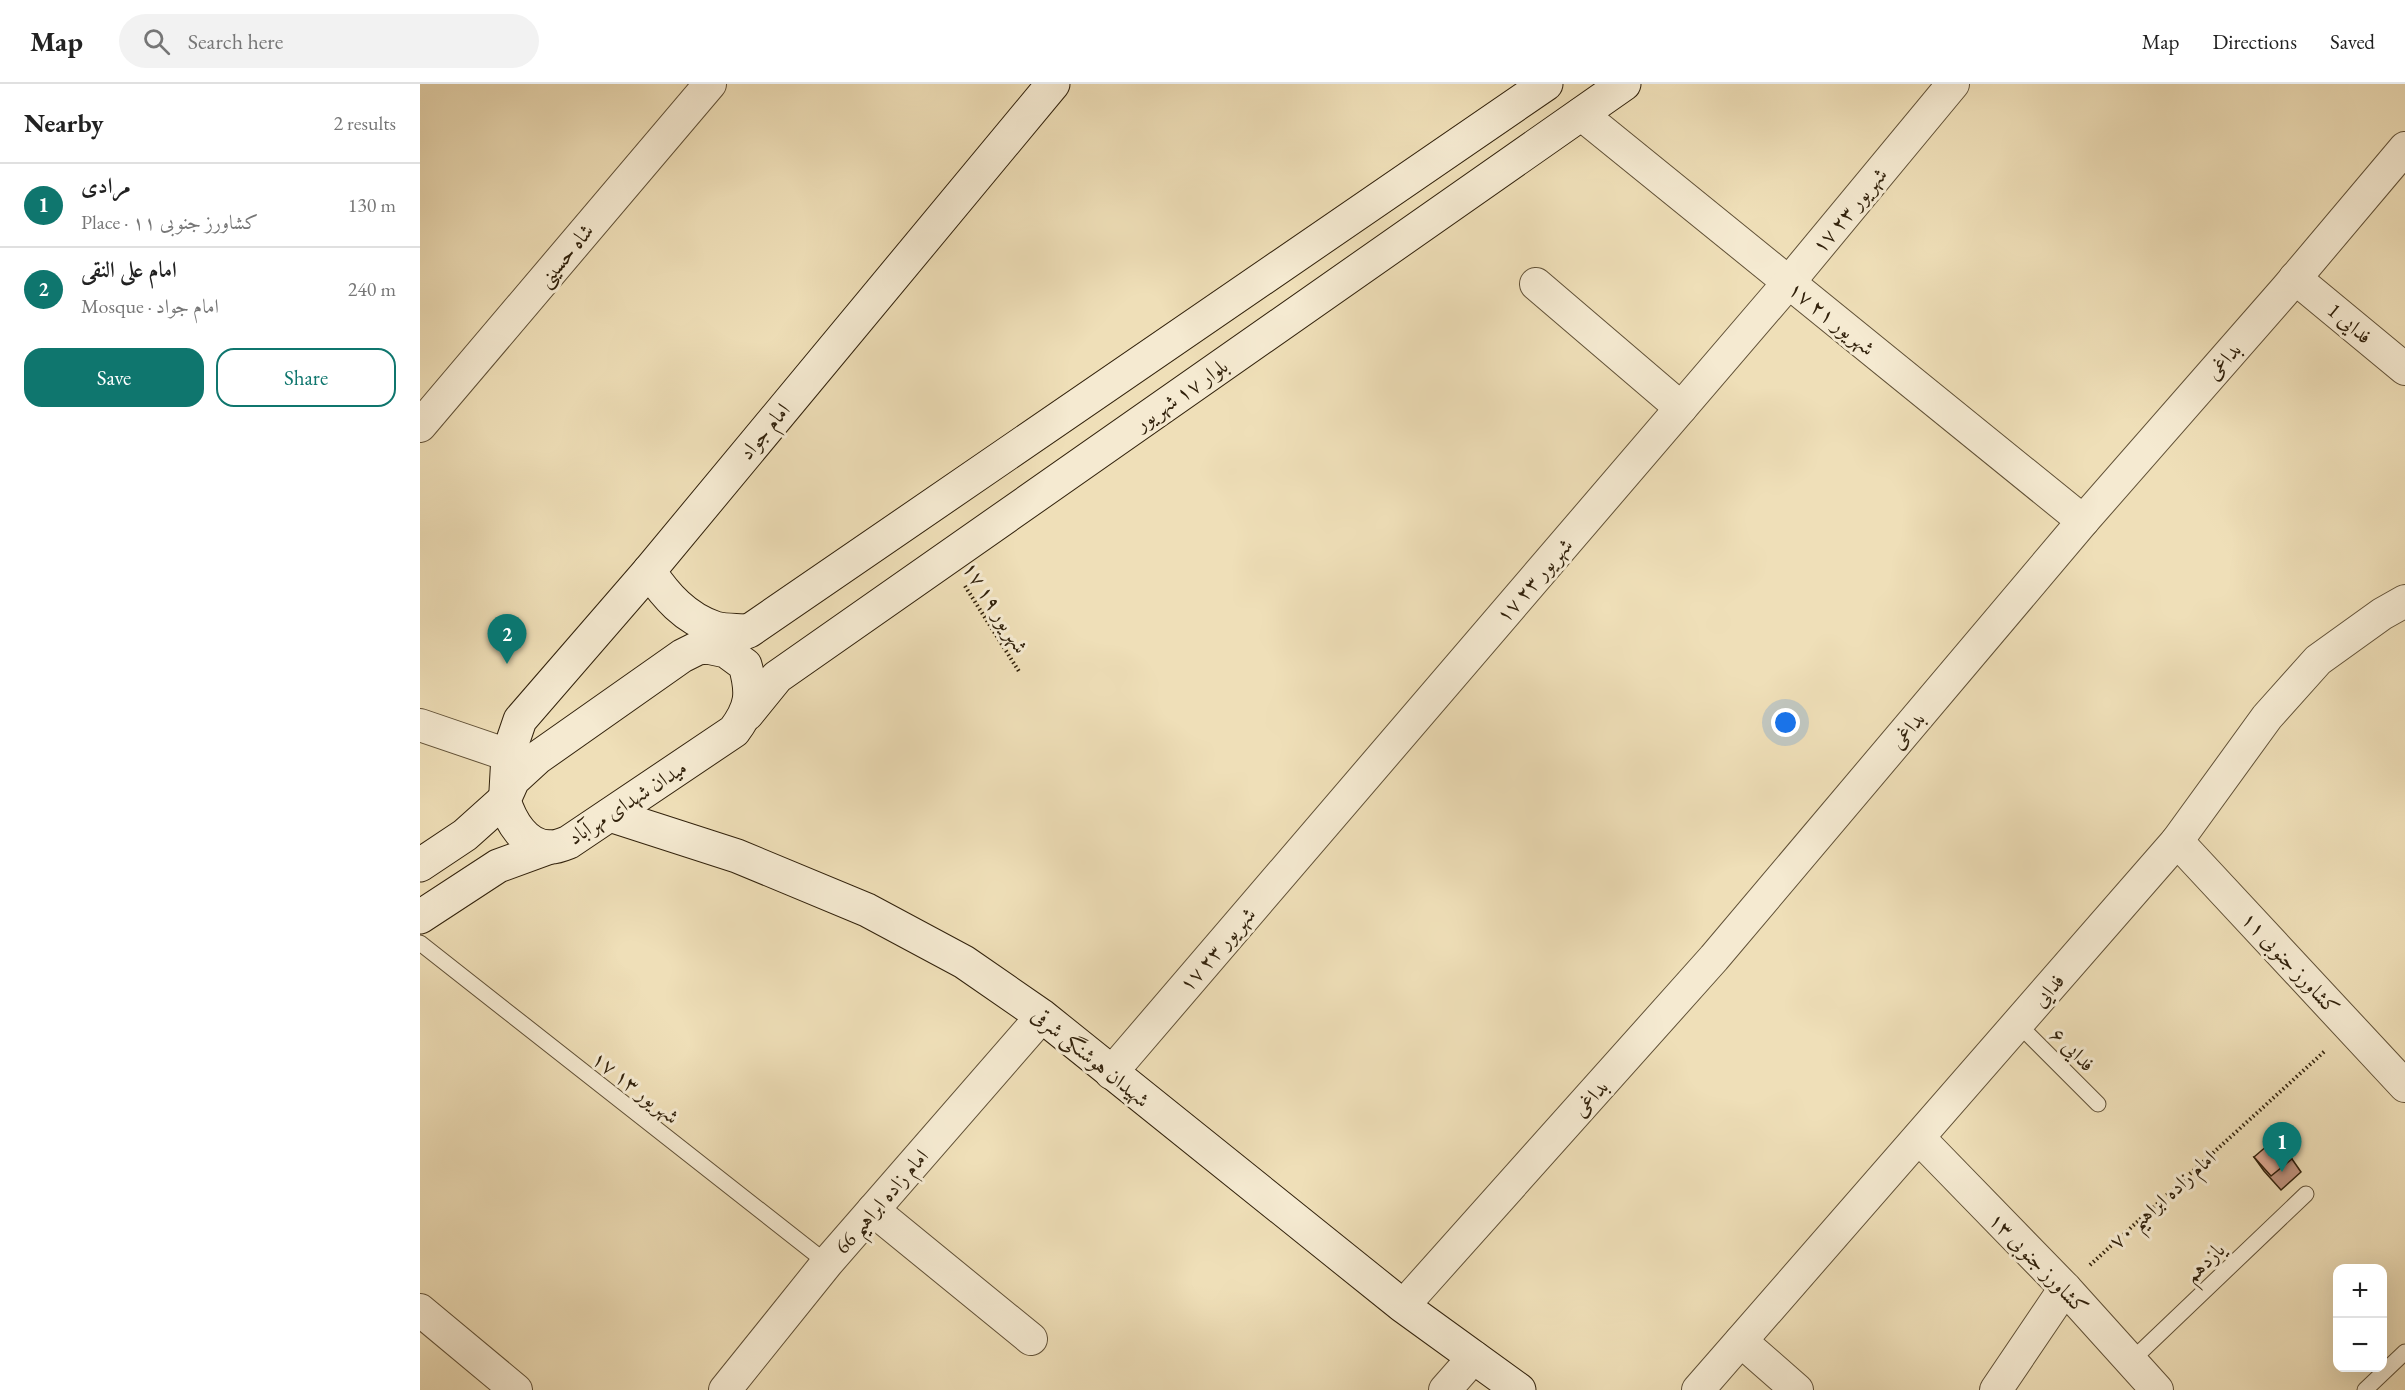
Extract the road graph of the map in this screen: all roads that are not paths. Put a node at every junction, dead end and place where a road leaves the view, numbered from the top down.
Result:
1 (710, 84) edge
2 (1053, 84) edge
3 (1546, 84) edge
4 (1624, 84) edge
5 (1953, 84) edge
6 (1581, 114) junction
7 (2405, 148) edge
8 (2295, 278) junction
9 (1789, 282) junction
10 (1536, 284) dead end
11 (2405, 369) edge
12 (1681, 408) junction
13 (420, 426) edge
14 (2084, 521) junction
15 (649, 571) junction
16 (2405, 601) edge
17 (749, 631) junction
18 (707, 647) junction
19 (747, 714) junction
20 (420, 725) edge
21 (508, 755) junction
22 (505, 796) junction
23 (610, 815) junction
24 (2177, 841) junction
25 (550, 847) junction
26 (420, 865) edge
27 (420, 917) edge
28 (420, 943) edge
29 (1042, 1016) junction
30 (2018, 1024) junction
31 (1111, 1073) junction
32 (2405, 1086) edge
33 (2098, 1104) dead end
34 (1919, 1138) junction
35 (2306, 1194) dead end
36 (873, 1210) junction
37 (827, 1263) junction
38 (2065, 1288) junction
39 (1403, 1306) junction
40 (420, 1310) edge
41 (1031, 1339) dead end
42 (1741, 1341) junction
43 (2405, 1352) edge
44 (1474, 1357) junction
45 (2131, 1361) junction
46 (516, 1390) edge
47 (725, 1390) edge
48 (1445, 1390) edge
49 (1519, 1390) edge
50 (1698, 1390) edge
51 (1797, 1390) edge
52 (1996, 1390) edge
53 (2157, 1390) edge
54 (2365, 1390) edge

1 - 13 street, شاه حسینی
2 - 15 main road, امام جواد
3 - 17 main road
4 - 6 main road, بلوار ۱۷ شهریور
5 - 9 street, ۱۷ شهریور ۲۳
6 - 9 street, ۱۷ شهریور ۲۱
6 - 19 main road, بلوار ۱۷ شهریور
7 - 8 street, بداغی
8 - 11 street, فدایی 1
8 - 14 street, بداغی
9 - 12 street, ۱۷ شهریور ۲۳
9 - 14 street, ۱۷ شهریور ۲۱
10 - 12 street
12 - 31 street, ۱۷ شهریور ۲۳
14 - 39 street, بداغی
15 - 17 main road
15 - 21 main road, امام جواد
16 - 24 street, فدایی
17 - 18 main road
18 - 19 main road
18 - 22 main road
19 - 23 main road, میدان شهدای مهرآباد
20 - 21 street
21 - 22 main road, امام جواد
22 - 25 main road, میدان شهدای مهرآباد
22 - 26 main road
23 - 25 main road, میدان شهدای مهرآباد
23 - 29 main road, شهیدان هوشنگی شرقی
24 - 30 street, فدایی
24 - 32 street, کشاورز جنوبی ۱۱
25 - 27 main road
28 - 37 lane, ۱۷ شهریور ۱۳
29 - 31 main road, شهیدان هوشنگی شرقی
29 - 36 street, امام زاده ابراهیم 66
30 - 33 lane, فدایی ۶
30 - 34 street, فدایی
31 - 39 main road, شهیدان هوشنگی شرقی
34 - 38 street, کشاورز جنوبی ۱۳
34 - 42 street, فدایی
35 - 45 lane, یازدهم
36 - 37 street, امام زاده ابراهیم 66
36 - 41 street
37 - 47 street, امام زاده ابراهیم 66
38 - 45 street, کشاورز جنوبی ۱۳
38 - 52 street
39 - 44 main road, شهیدان هوشنگی شرقی
40 - 46 street
42 - 50 street, فدایی
42 - 51 street
43 - 54 lane
44 - 48 street
44 - 49 main road, شهیدان هوشنگی شرقی
45 - 53 street, کشاورز جنوبی ۱۳

